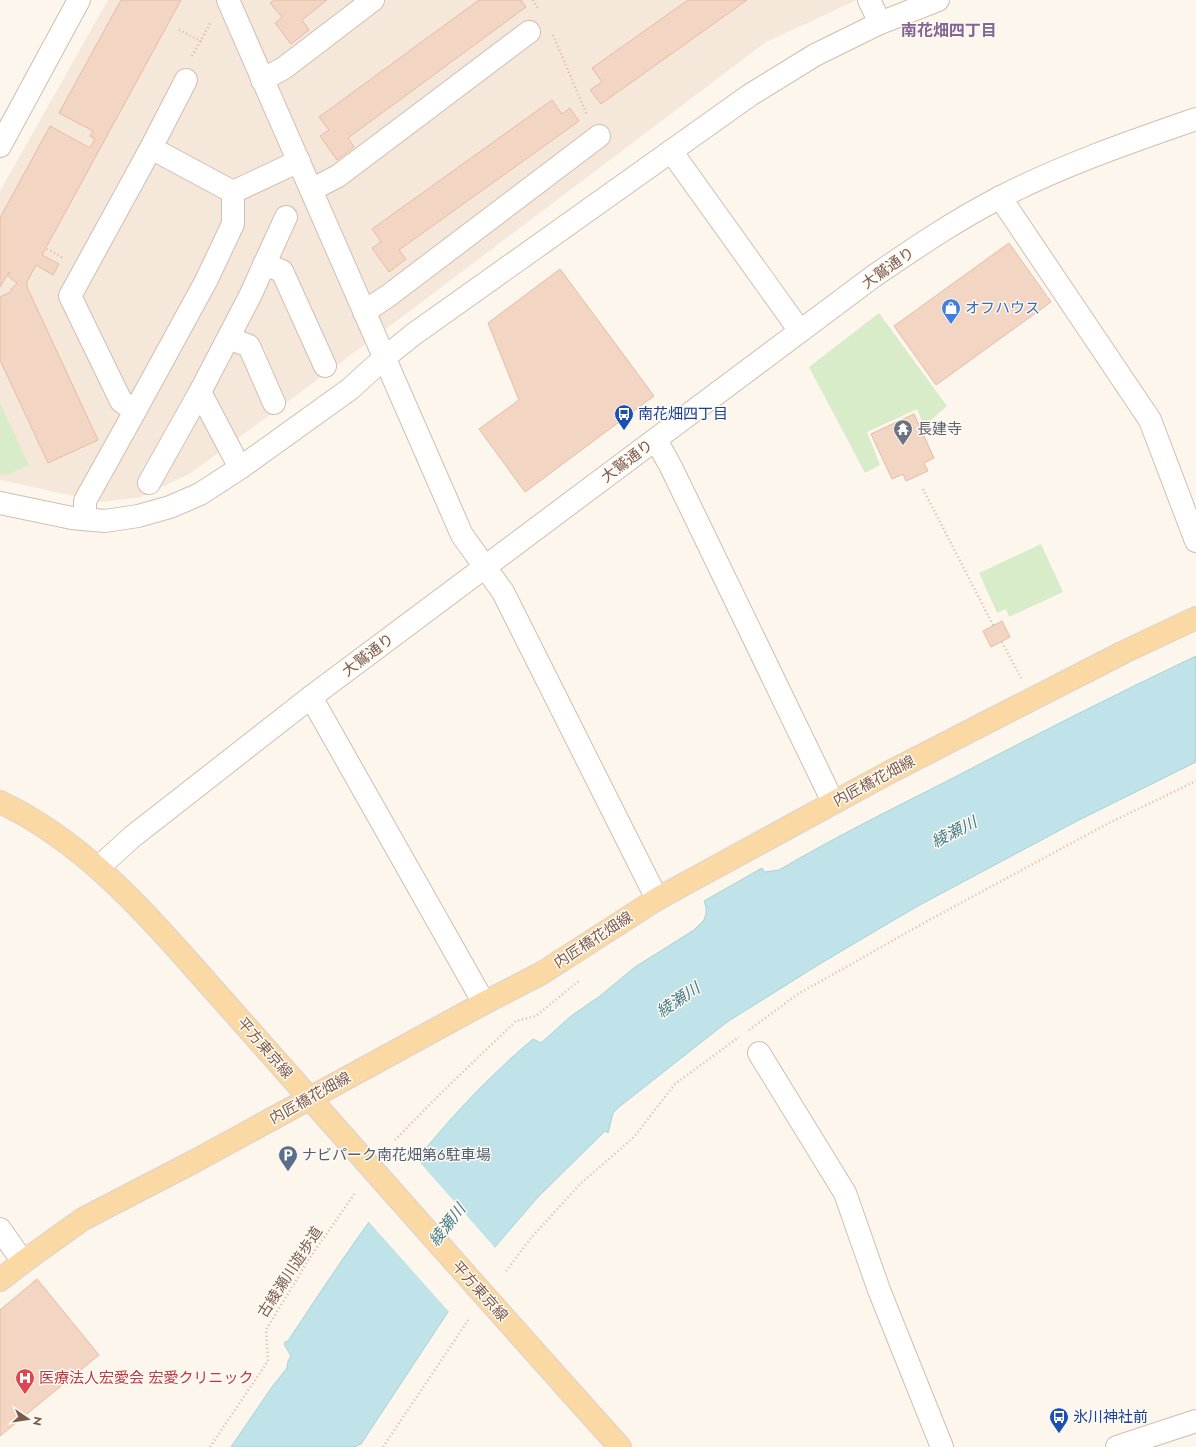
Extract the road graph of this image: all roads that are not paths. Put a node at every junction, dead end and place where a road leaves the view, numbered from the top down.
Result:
1 (80, 0) edge
2 (228, 0) edge
3 (372, 0) edge
4 (869, 0) edge
5 (938, 0) edge
6 (880, 24) junction
7 (529, 32) dead end
8 (186, 80) road end
9 (262, 80) junction
10 (1196, 119) edge
11 (599, 136) road end
12 (0, 146) edge
13 (150, 148) junction
14 (670, 151) junction
15 (298, 161) junction
16 (311, 190) junction
17 (233, 192) junction
18 (1000, 197) junction
19 (286, 217) dead end
20 (264, 264) junction
21 (364, 312) junction
22 (800, 331) junction
23 (229, 338) junction
24 (384, 358) junction
25 (325, 366) dead end
26 (200, 392) junction
27 (274, 403) dead end
28 (135, 410) junction
29 (656, 440) junction
30 (240, 468) junction
31 (149, 483) dead end
32 (0, 503) edge
33 (85, 519) junction
34 (1196, 541) edge
35 (485, 567) junction
36 (1196, 618) edge
37 (311, 697) junction
38 (0, 802) edge
39 (833, 802) junction
40 (98, 868) junction
41 (657, 899) junction
42 (484, 1003) junction
43 (759, 1053) dead end
44 (309, 1098) junction
45 (0, 1229) edge
46 (22, 1262) junction
47 (0, 1280) edge
48 (1196, 1421) edge
49 (620, 1447) edge
50 (942, 1447) edge
51 (1117, 1447) edge

1 - 12 street
2 - 9 street
3 - 9 street
4 - 6 street
5 - 6 street
6 - 14 street
7 - 16 street
8 - 13 street
9 - 15 street
10 - 18 street, 大鷲通り
11 - 21 street
13 - 17 street
13 - 28 street
14 - 22 street
14 - 24 street
15 - 16 street
15 - 17 street
16 - 21 street
17 - 28 street
18 - 22 street, 大鷲通り
18 - 34 street
19 - 20 street
20 - 23 street
20 - 25 street
21 - 24 street
22 - 29 street, 大鷲通り
23 - 26 street
23 - 27 street
24 - 30 street
24 - 35 street
26 - 30 street
26 - 31 street
28 - 33 street
29 - 35 street, 大鷲通り
29 - 39 street
30 - 33 street
32 - 33 street
35 - 37 street, 大鷲通り
35 - 41 street
36 - 39 main road, 内匠橋花畑線
37 - 40 street, 大鷲通り
37 - 42 street
38 - 40 main road, 平方東京線
39 - 41 main road, 内匠橋花畑線
40 - 44 main road, 平方東京線
41 - 42 main road, 内匠橋花畑線
42 - 44 main road, 内匠橋花畑線
43 - 50 street
44 - 46 main road, 内匠橋花畑線
44 - 49 main road, 平方東京線
45 - 46 street
46 - 47 main road, 内匠橋花畑線
48 - 51 street

